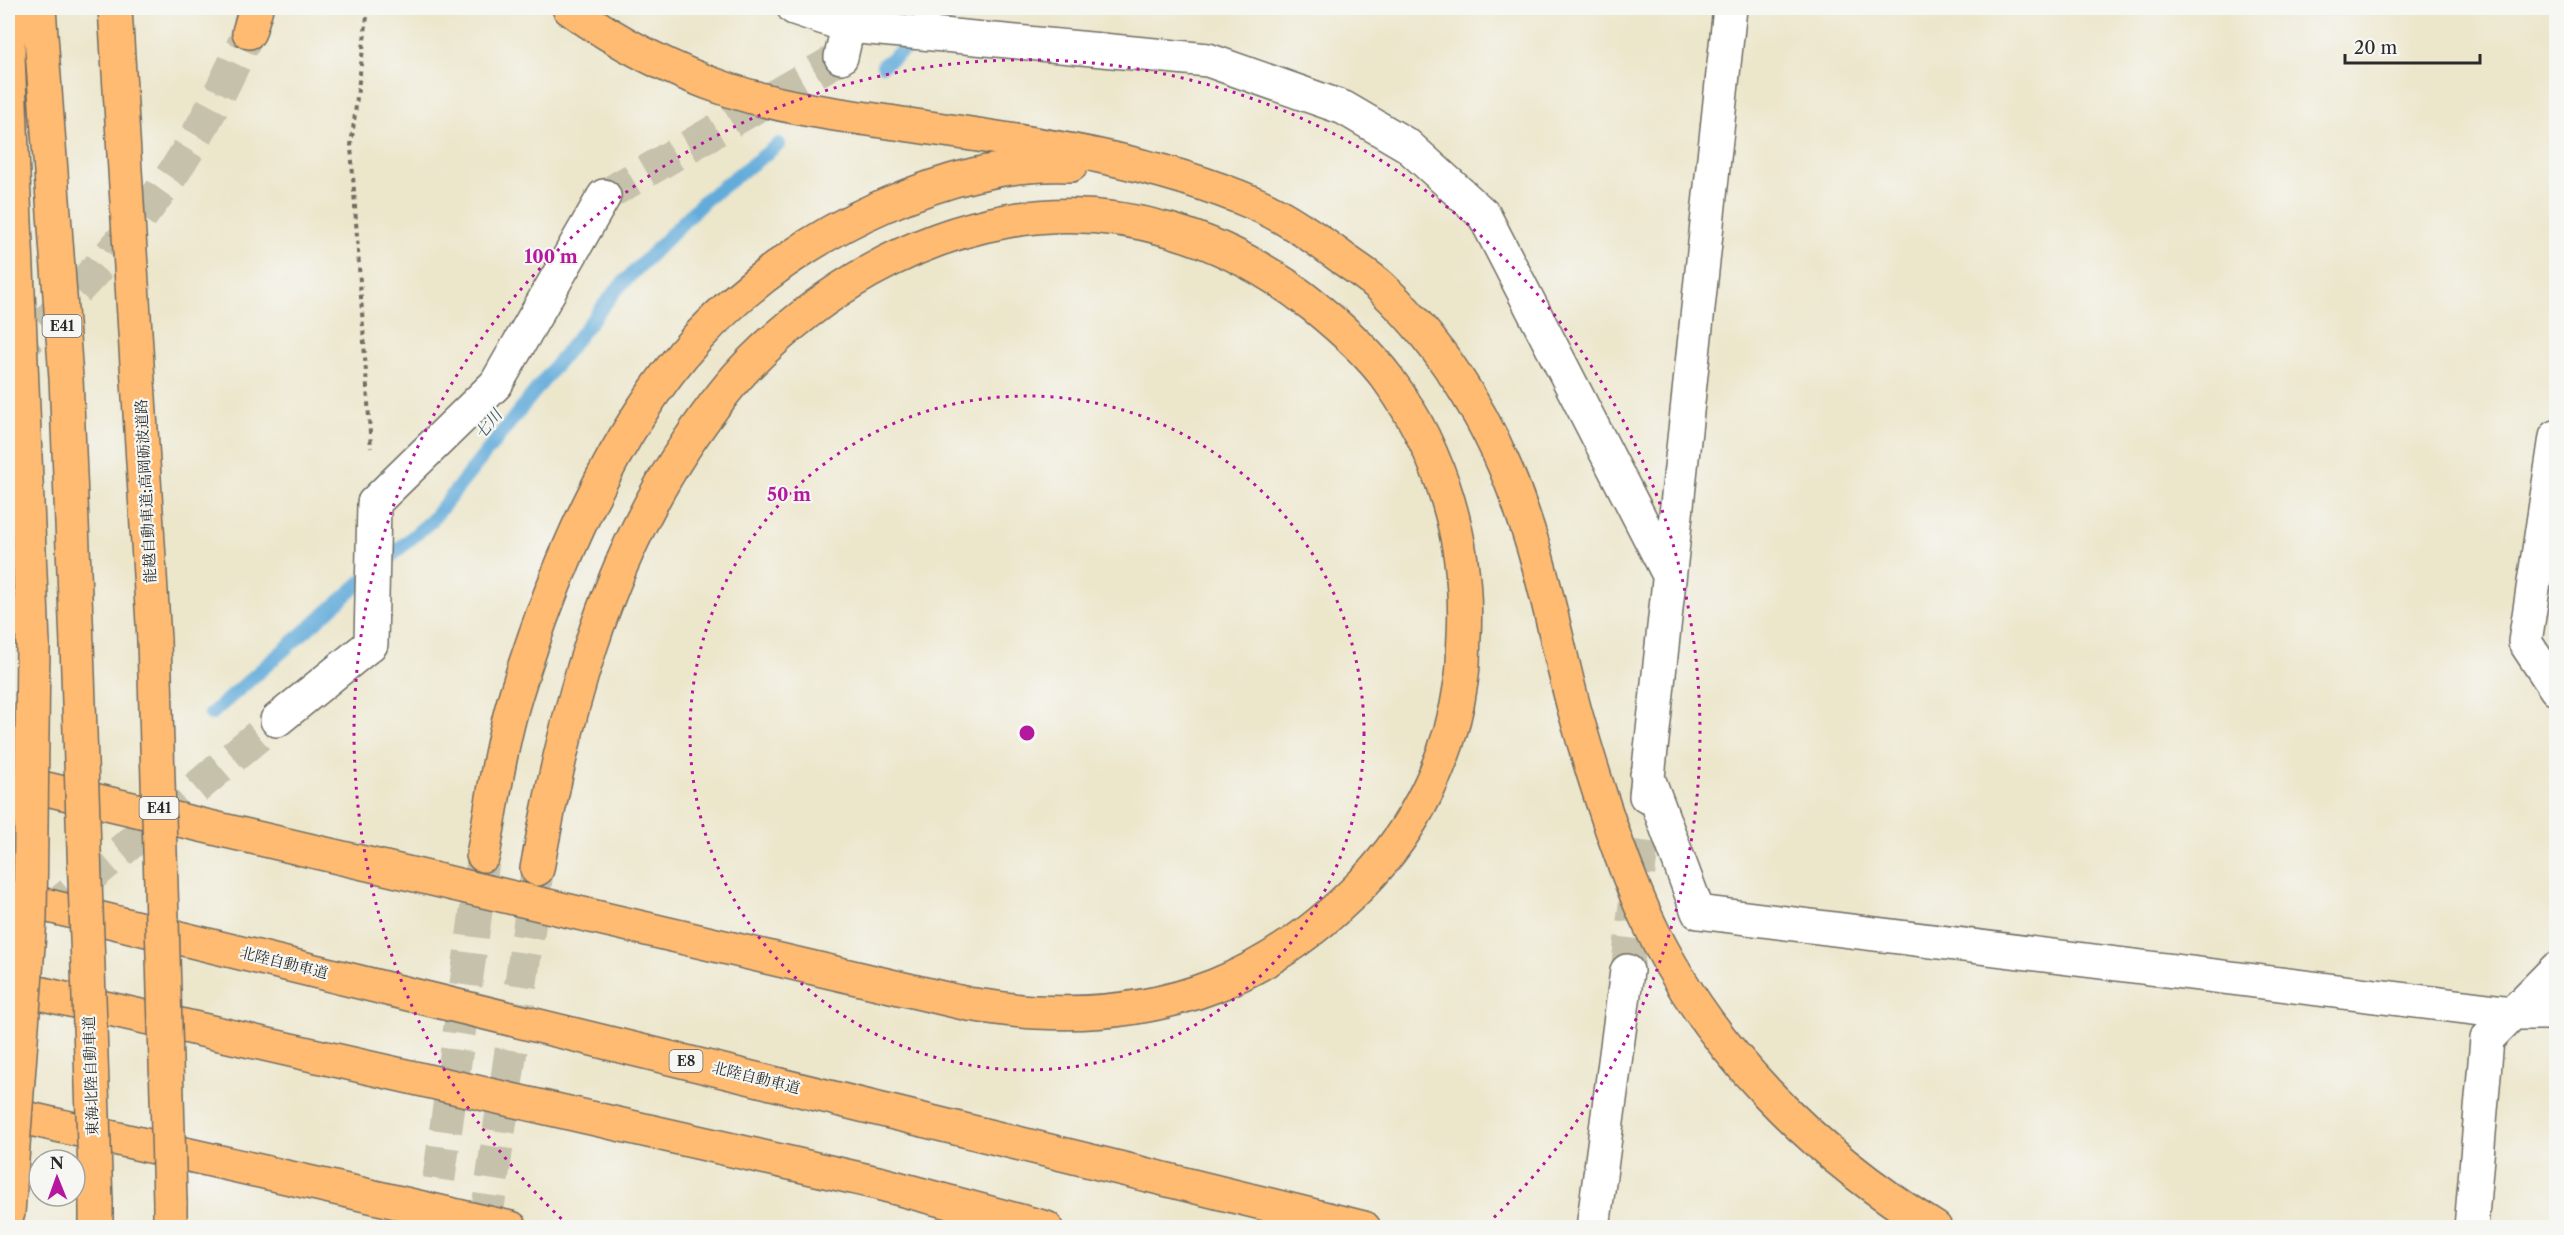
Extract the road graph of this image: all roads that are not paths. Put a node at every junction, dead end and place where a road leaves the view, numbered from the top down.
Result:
1 (9, 8) edge
2 (39, 8) edge
3 (115, 8) edge
4 (569, 8) edge
5 (794, 8) edge
6 (1730, 8) edge
7 (848, 26) junction
8 (841, 57) dead end
9 (1197, 182) junction
10 (604, 196) tunnel mouth
11 (2556, 437) edge
12 (1668, 575) junction
13 (2556, 689) edge
14 (277, 720) tunnel mouth
15 (1647, 775) junction
16 (8, 780) edge
17 (1644, 830) tunnel mouth
18 (483, 855) tunnel mouth
19 (537, 869) tunnel mouth
20 (8, 896) edge
21 (2556, 969) edge
22 (1627, 971) tunnel mouth
23 (8, 986) edge
24 (2513, 1013) junction
25 (2556, 1013) edge
26 (8, 1114) edge
27 (9, 1199) edge
28 (170, 1214) edge
29 (96, 1215) edge
30 (511, 1227) edge
31 (1046, 1227) edge
32 (1364, 1227) edge
33 (1593, 1227) edge
34 (1935, 1227) edge
35 (2471, 1227) edge

1 - 27 highway, bridge
2 - 29 highway, 東海北陸自動車道 / E41, bridge
3 - 28 highway, 能越自動車道;高岡砺波道路 / E41, bridge
4 - 9 highway
5 - 7 street
6 - 12 street
7 - 8 street
7 - 12 street
9 - 18 highway
9 - 34 highway
10 - 14 street
11 - 13 street
12 - 15 street
15 - 17 street
15 - 24 street
16 - 19 highway
20 - 32 highway, 北陸自動車道 / E8
21 - 24 street
22 - 33 street
23 - 31 highway
24 - 25 street
24 - 35 street
26 - 30 highway

